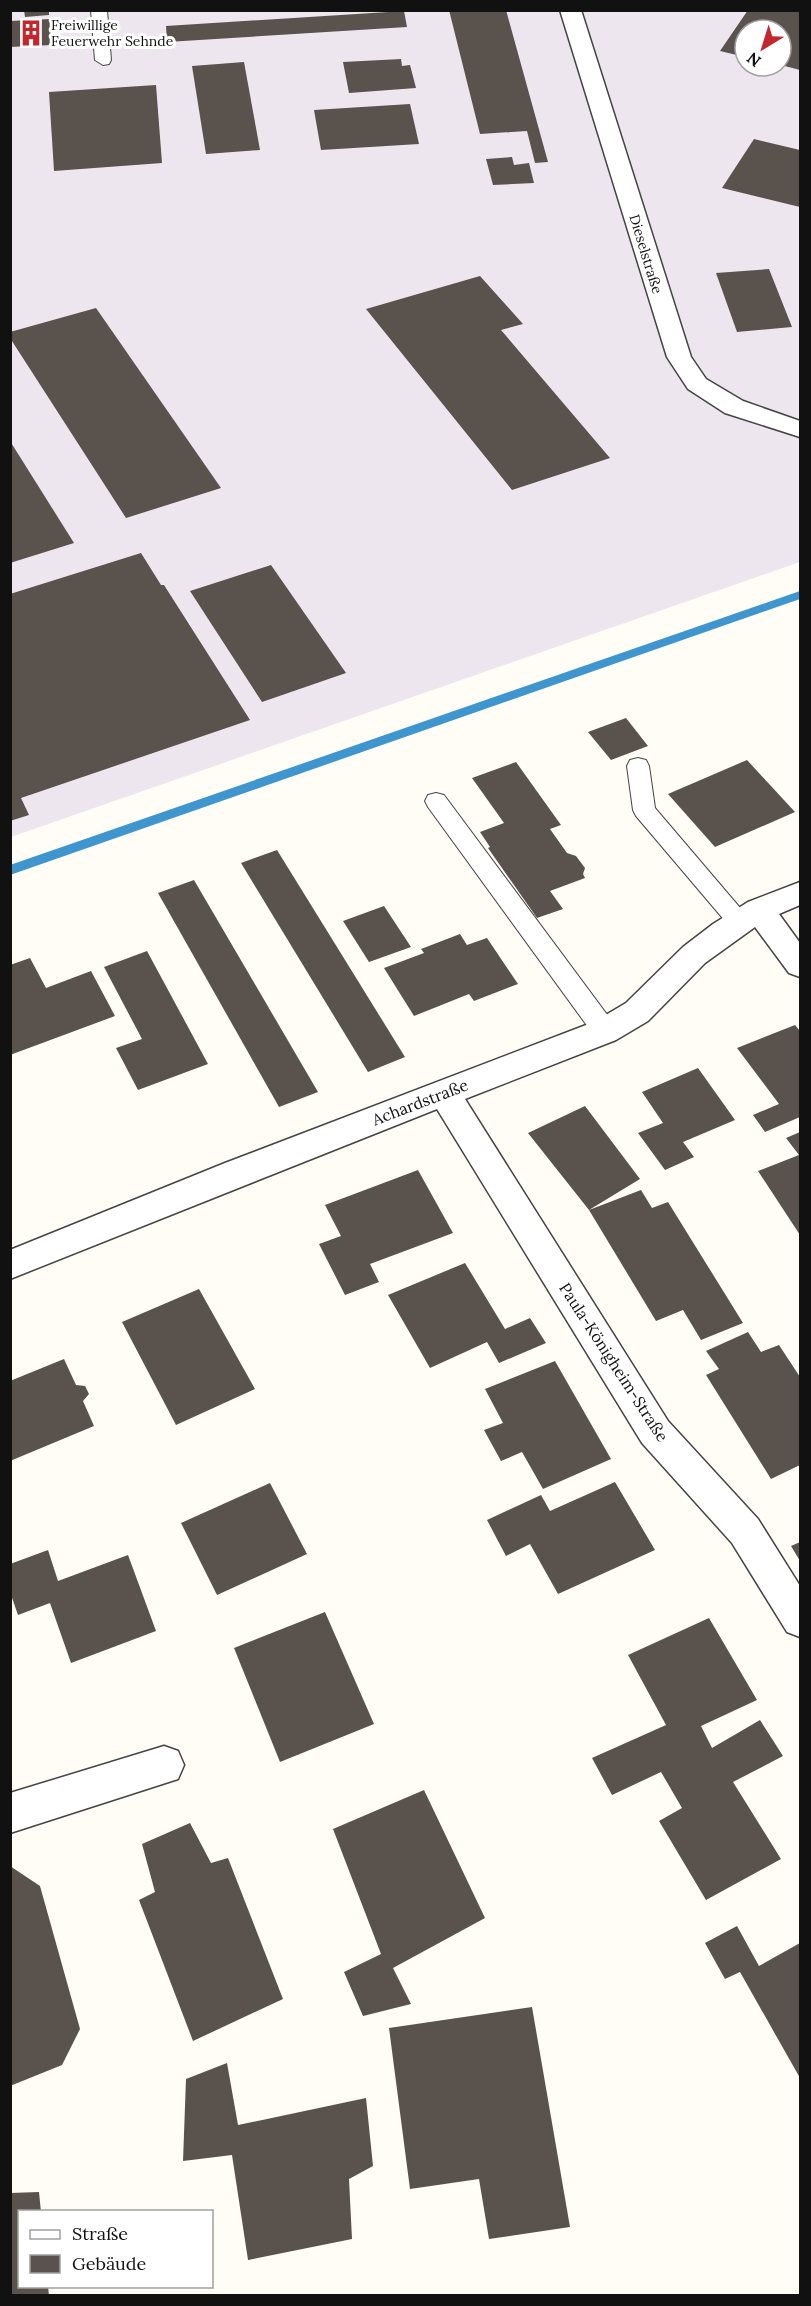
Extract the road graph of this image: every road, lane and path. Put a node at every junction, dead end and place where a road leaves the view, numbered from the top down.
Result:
1 (99, 10) edge
2 (570, 10) edge
3 (103, 60) dead end
4 (801, 429) edge
5 (638, 766) dead end
6 (436, 801) dead end
7 (801, 893) edge
8 (749, 916) junction
9 (801, 965) edge
10 (605, 1031) junction
11 (444, 1093) junction
12 (10, 1265) edge
13 (801, 1619) edge
14 (164, 1765) dead end
15 (10, 1813) edge

1 - 3 lane
2 - 4 street, Dieselstraße
5 - 8 lane
6 - 10 lane
7 - 8 street, Achardstraße
8 - 9 street
8 - 10 street, Achardstraße
10 - 11 street, Achardstraße
11 - 12 street, Achardstraße
11 - 13 street, Paula-Königheim-Straße
14 - 15 street

